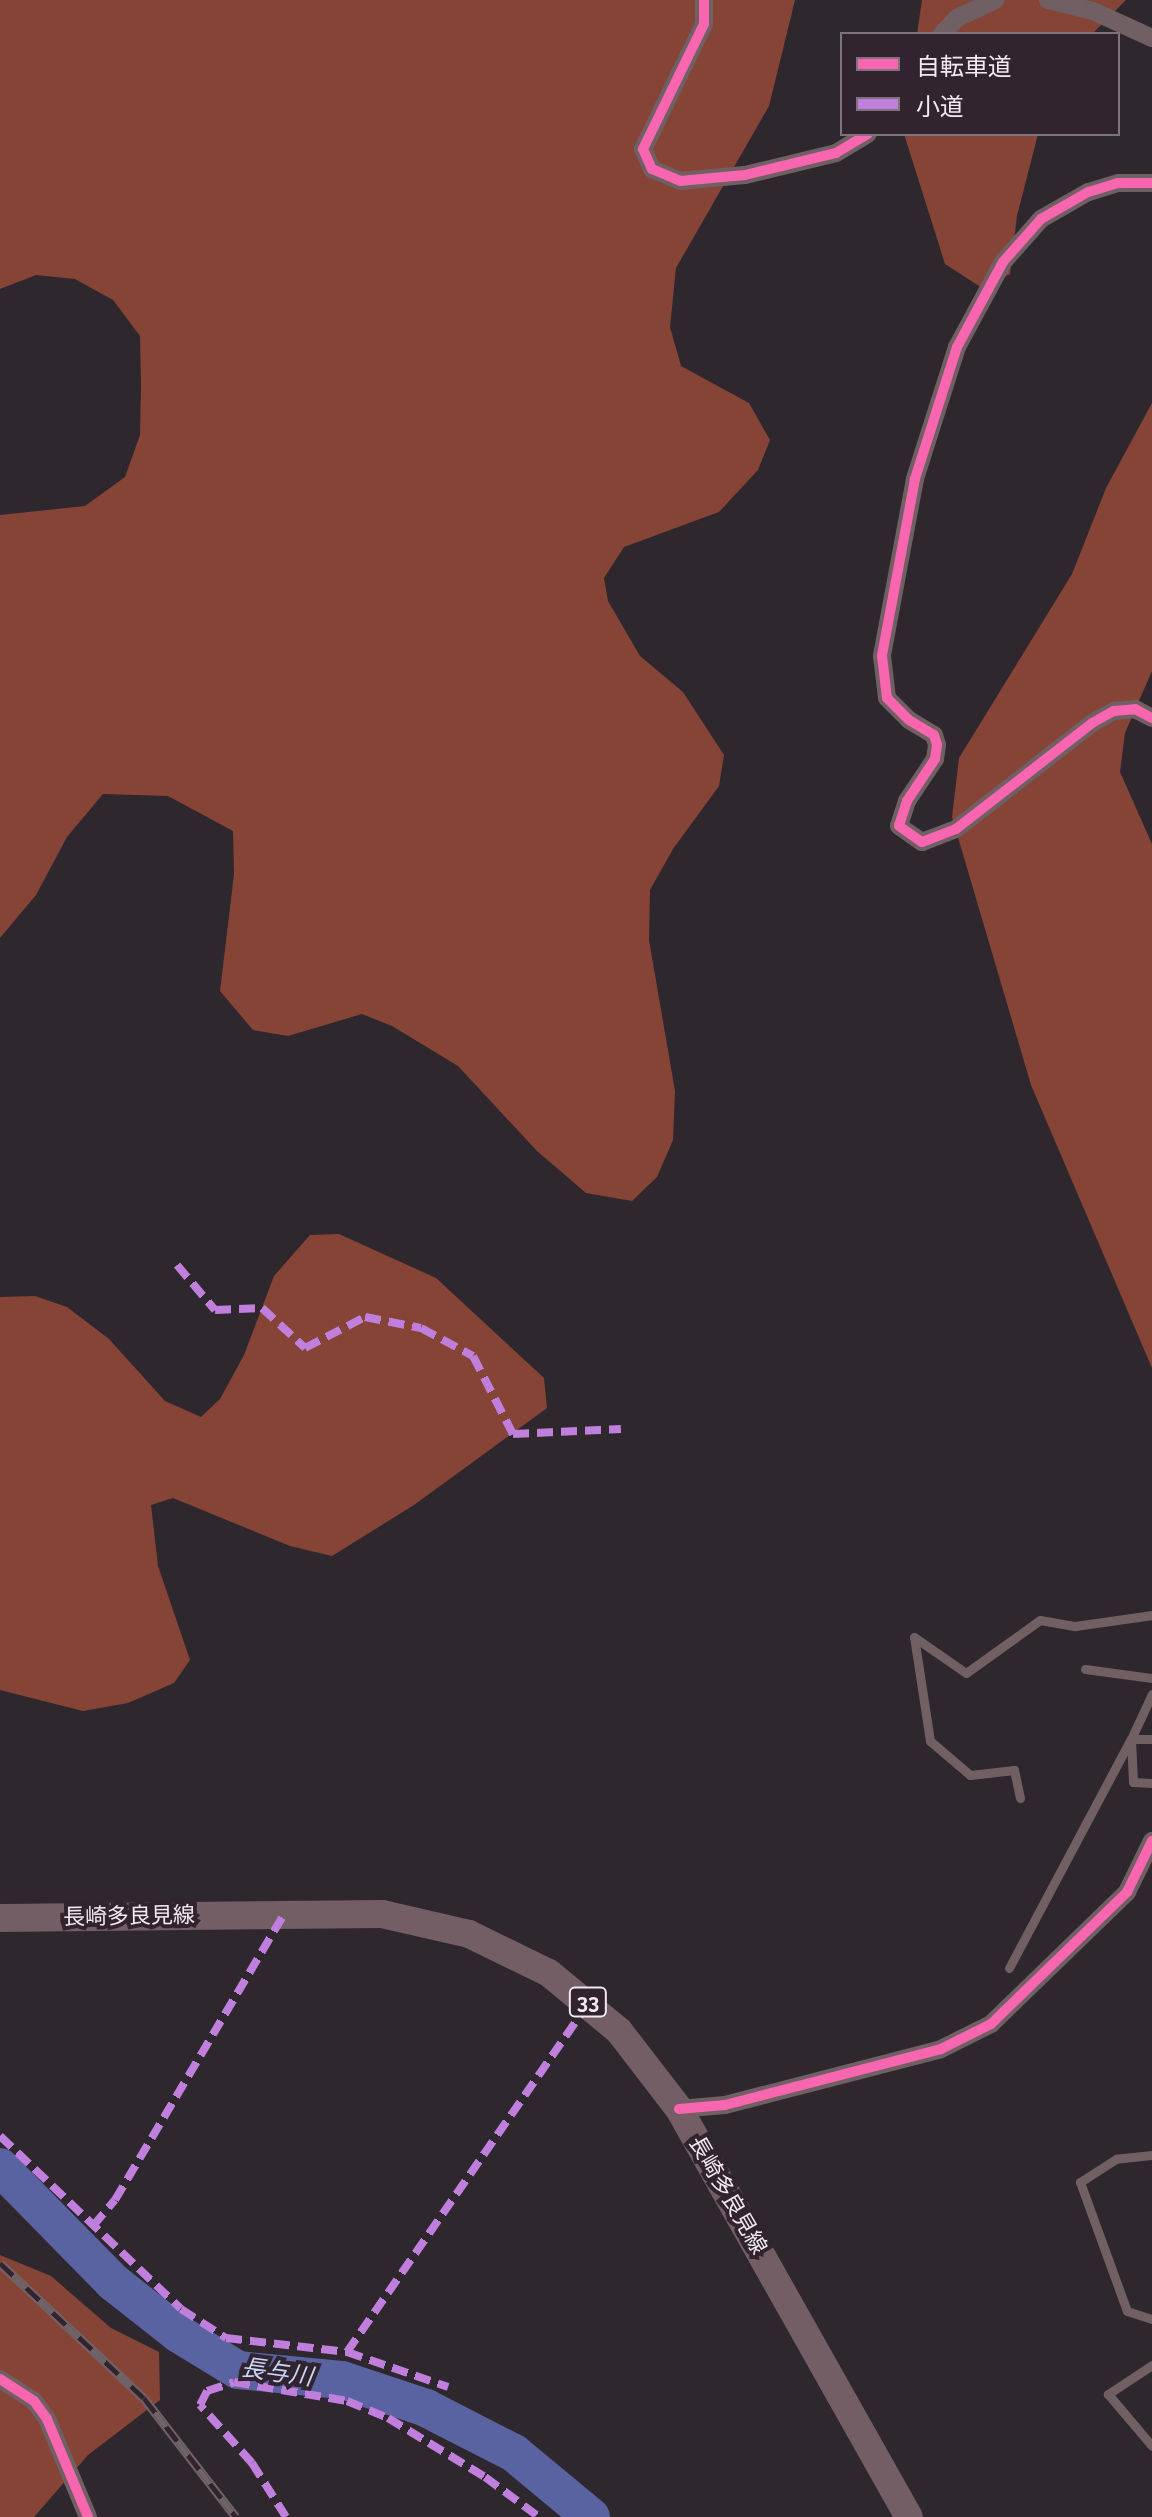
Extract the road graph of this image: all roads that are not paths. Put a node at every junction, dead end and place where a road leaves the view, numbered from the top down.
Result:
1 (704, 0) edge
2 (995, 0) edge
3 (1048, 0) edge
4 (944, 32) edge
5 (1152, 38) edge
6 (865, 136) edge
7 (1152, 183) edge
8 (1152, 718) edge
9 (1152, 1615) edge
10 (1085, 1669) dead end
11 (1152, 1678) edge
12 (1152, 1694) edge
13 (1131, 1739) junction
14 (1152, 1739) edge
15 (1152, 1783) edge
16 (1020, 1798) dead end
17 (1152, 1841) edge
18 (0, 1918) edge
19 (1009, 1968) dead end
20 (679, 2109) junction
21 (1152, 2155) edge
22 (1152, 2319) edge
23 (1152, 2365) edge
24 (0, 2379) edge
25 (1152, 2446) edge
26 (88, 2517) edge
27 (909, 2517) edge

1 - 6 street
2 - 4 street
3 - 5 street
7 - 8 street
9 - 16 lane
10 - 11 lane
12 - 13 lane
13 - 14 lane
13 - 15 lane
13 - 19 lane
17 - 20 street
18 - 20 main road, 長崎多良見線 / 33
20 - 27 main road, 長崎多良見線 / 33
21 - 22 lane
23 - 25 lane
24 - 26 street

